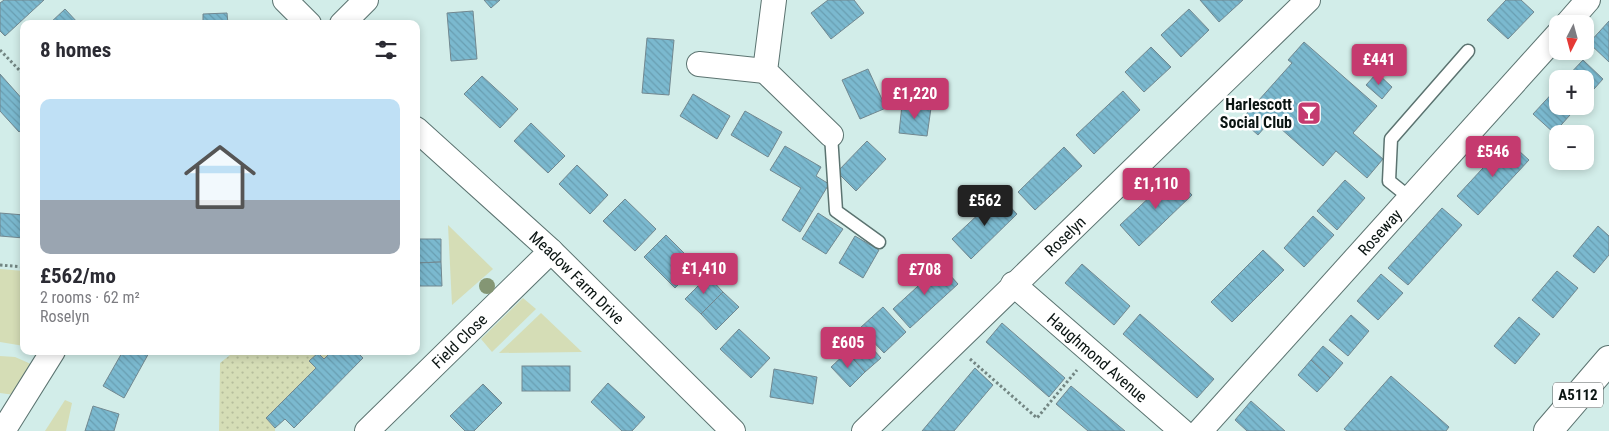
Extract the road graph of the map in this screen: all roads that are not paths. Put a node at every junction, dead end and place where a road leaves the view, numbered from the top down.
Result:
1 (284, 0) edge
2 (366, 0) edge
3 (774, 0) edge
4 (1308, 0) edge
5 (1588, 0) edge
6 (1575, 15) edge
7 (305, 20) edge
8 (346, 20) edge
9 (1549, 44) edge
10 (1468, 51) dead end
11 (699, 64) dead end
12 (765, 71) junction
13 (420, 133) edge
14 (831, 136) joint
15 (1410, 198) junction
16 (879, 242) dead end
17 (550, 250) junction
18 (1013, 284) junction
19 (50, 355) edge
20 (1609, 360) edge
21 (3, 431) edge
22 (367, 431) edge
23 (733, 431) edge
24 (864, 431) edge
25 (1182, 431) edge
26 (1200, 431) edge
27 (1548, 431) edge

1 - 7 street
2 - 8 street
3 - 12 street
4 - 18 street, Roselyn
5 - 6 street
9 - 15 street, Roseway
10 - 15 lane
11 - 12 street
12 - 14 street
13 - 17 street, Meadow Farm Drive
14 - 16 lane
15 - 26 street, Roseway
17 - 22 street, Field Close
17 - 23 street, Meadow Farm Drive
18 - 24 street, Roselyn
18 - 25 street, Haughmond Avenue
19 - 21 street
20 - 27 main road, A5112

